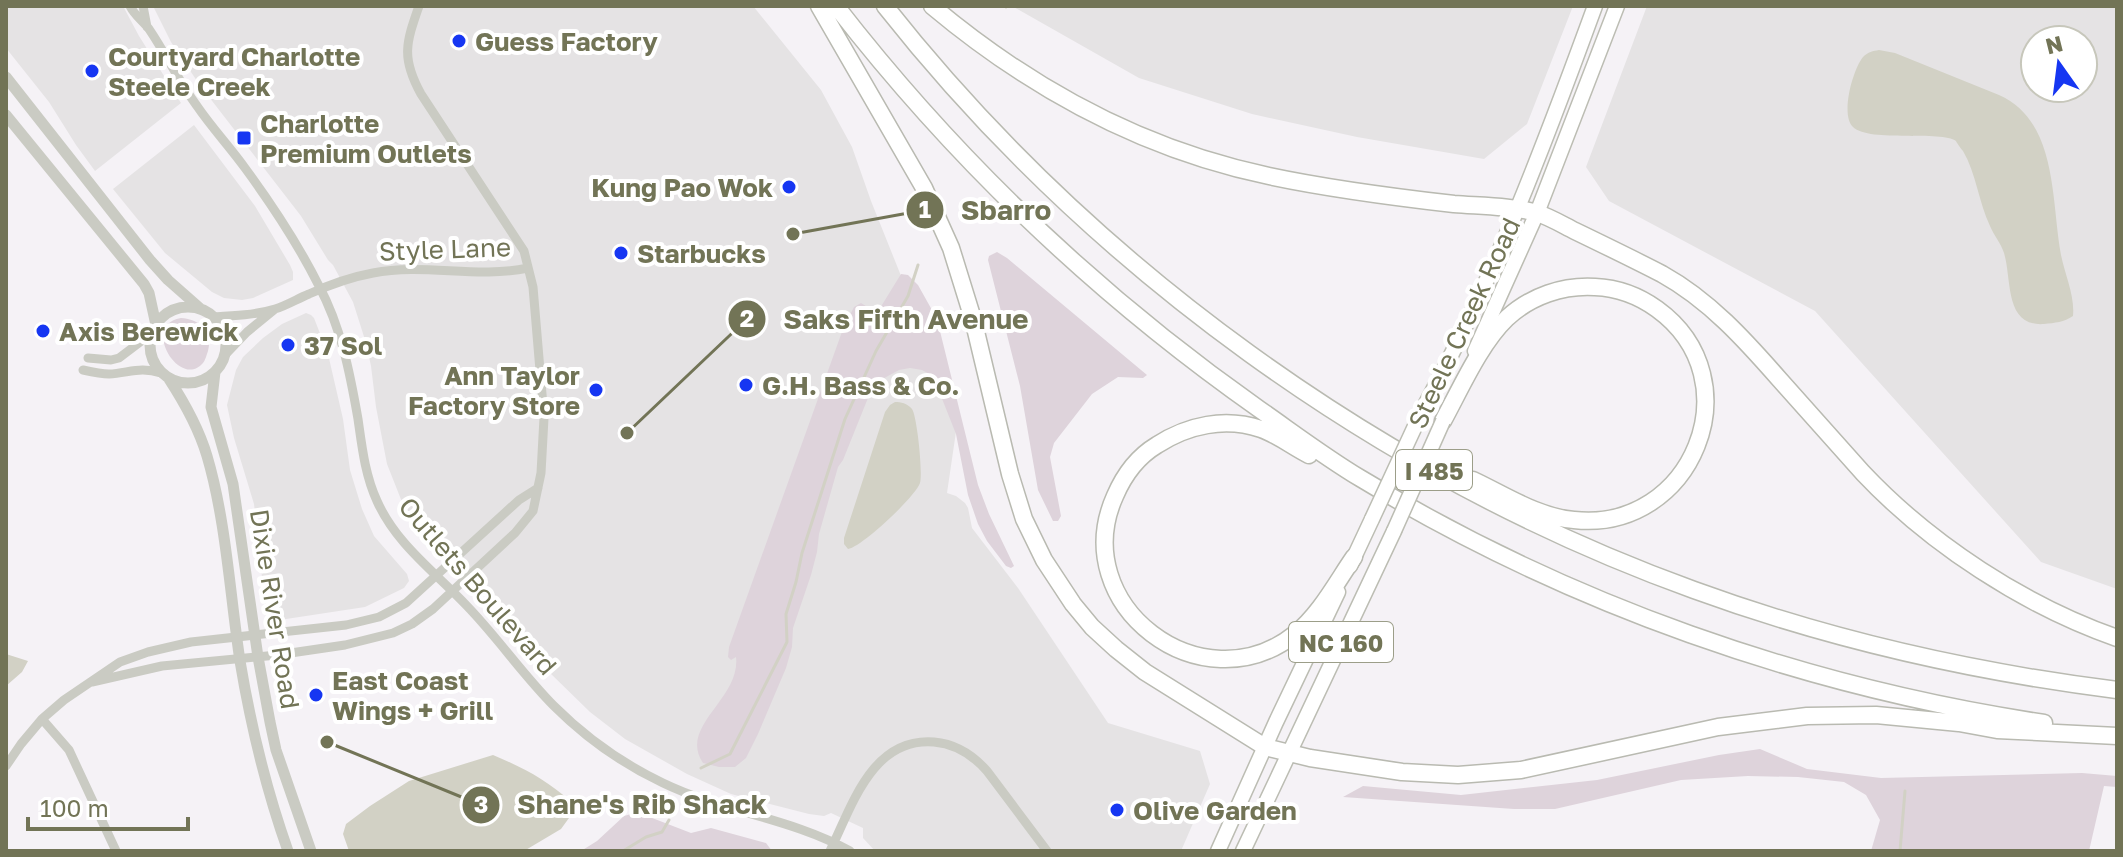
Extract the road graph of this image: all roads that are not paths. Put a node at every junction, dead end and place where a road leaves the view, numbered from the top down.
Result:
1 (130, 6) edge
2 (143, 6) edge
3 (419, 6) edge
4 (819, 6) edge
5 (836, 6) edge
6 (885, 6) edge
7 (932, 6) edge
8 (1595, 6) edge
9 (1617, 6) edge
10 (147, 27) junction
11 (6, 77) edge
12 (6, 115) edge
13 (1516, 210) junction
14 (1537, 213) junction
15 (528, 268) junction
16 (321, 289) junction
17 (275, 309) junction
18 (202, 310) junction
19 (213, 317) junction
20 (154, 329) junction
21 (225, 355) junction
22 (88, 358) dead end
23 (83, 370) dead end
24 (215, 372) junction
25 (165, 376) junction
26 (1443, 421) junction
27 (1352, 422) junction
28 (1358, 477) junction
29 (538, 488) junction
30 (1354, 557) junction
31 (437, 576) junction
32 (453, 590) junction
33 (256, 636) junction
34 (237, 638) junction
35 (2117, 638) edge
36 (258, 657) junction
37 (240, 658) junction
38 (92, 682) junction
39 (2117, 690) edge
40 (42, 719) junction
41 (2117, 734) edge
42 (1265, 747) junction
43 (1288, 753) junction
44 (6, 766) edge
45 (832, 847) edge
46 (116, 851) edge
47 (288, 851) edge
48 (311, 851) edge
49 (850, 851) edge
50 (1047, 851) edge
51 (1218, 851) edge
52 (1243, 851) edge

1 - 10 street, Outlets Boulevard
2 - 10 street, Outlets Boulevard
3 - 15 street
4 - 42 highway
5 - 28 highway, I 485
6 - 27 highway, I 485
7 - 13 highway
8 - 13 main road, Steele Creek Road / NC 160
9 - 14 main road, Steele Creek Road / NC 160
10 - 16 street, Outlets Boulevard
11 - 18 street
12 - 20 street
13 - 14 highway
13 - 30 main road, Steele Creek Road / NC 160, bridge
14 - 26 main road, Steele Creek Road / NC 160
14 - 35 highway
15 - 16 street, Style Lane
15 - 29 street
16 - 17 street, Style Lane
16 - 31 street, Outlets Boulevard
17 - 19 street, Style Lane
17 - 21 street, Style Lane
18 - 19 street
18 - 20 street
19 - 21 street
20 - 22 street
20 - 25 street
21 - 24 street
23 - 25 street
24 - 25 street
24 - 33 street, Dixie River Road
25 - 34 street, Dixie River Road
26 - 27 highway
26 - 43 main road, Steele Creek Road / NC 160, bridge
27 - 39 highway, I 485
28 - 30 highway
28 - 41 highway, I 485
29 - 31 street
29 - 32 street
30 - 42 main road, Steele Creek Road / NC 160
31 - 32 street, Outlets Boulevard
31 - 33 street
32 - 36 street
32 - 45 street, Outlets Boulevard
33 - 34 street
33 - 36 street, Dixie River Road
34 - 37 street, Dixie River Road
34 - 38 street
36 - 37 street
36 - 48 street, Dixie River Road
37 - 38 street
37 - 47 street, Dixie River Road
38 - 40 street
40 - 44 street
40 - 46 street
41 - 43 highway
42 - 43 highway
42 - 51 main road, Steele Creek Road / NC 160
43 - 52 main road, Steele Creek Road / NC 160
45 - 49 street, Outlets Boulevard
45 - 50 street

